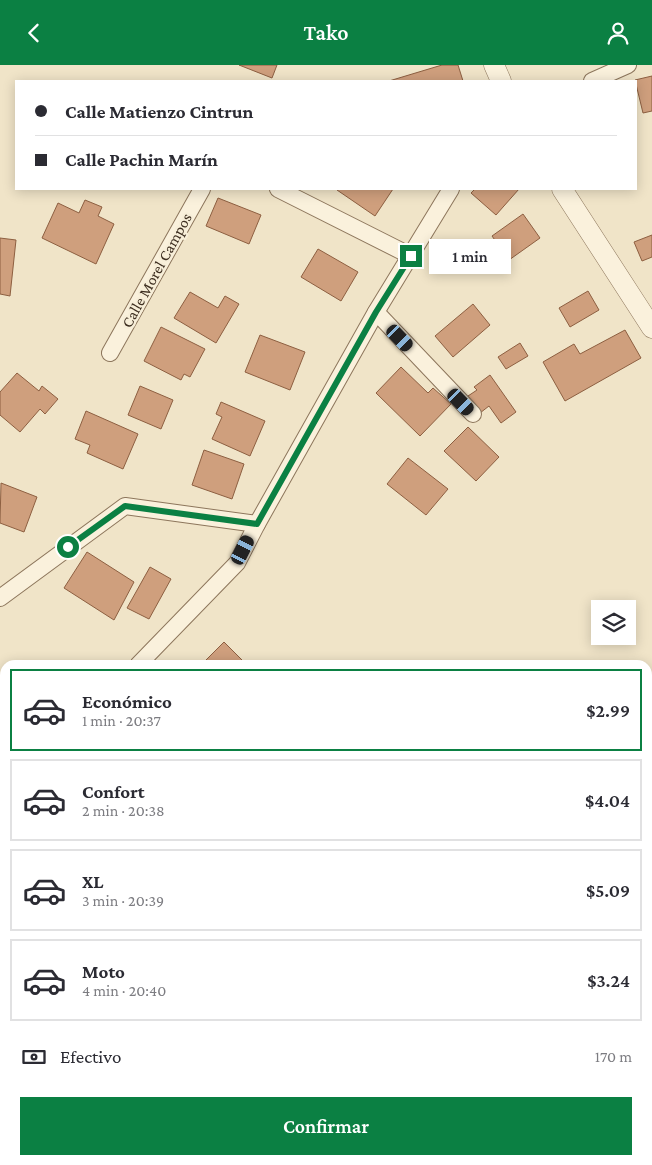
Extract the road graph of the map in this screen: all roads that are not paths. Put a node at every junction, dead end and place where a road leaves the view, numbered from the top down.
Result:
1 (494, 65) edge
2 (628, 65) edge
3 (501, 80) edge
4 (594, 80) edge
5 (201, 190) edge
6 (280, 190) edge
7 (450, 190) edge
8 (563, 190) edge
9 (411, 256) junction
10 (376, 312) junction
11 (652, 328) edge
12 (110, 353) dead end
13 (473, 415) dead end
14 (257, 524) junction
15 (0, 598) edge
16 (143, 660) edge

1 - 3 street
2 - 4 street
5 - 12 street, Calle Morel Campos
6 - 9 street
7 - 9 street
8 - 11 street
9 - 10 street
10 - 13 street
10 - 14 street
14 - 15 street
14 - 16 street

